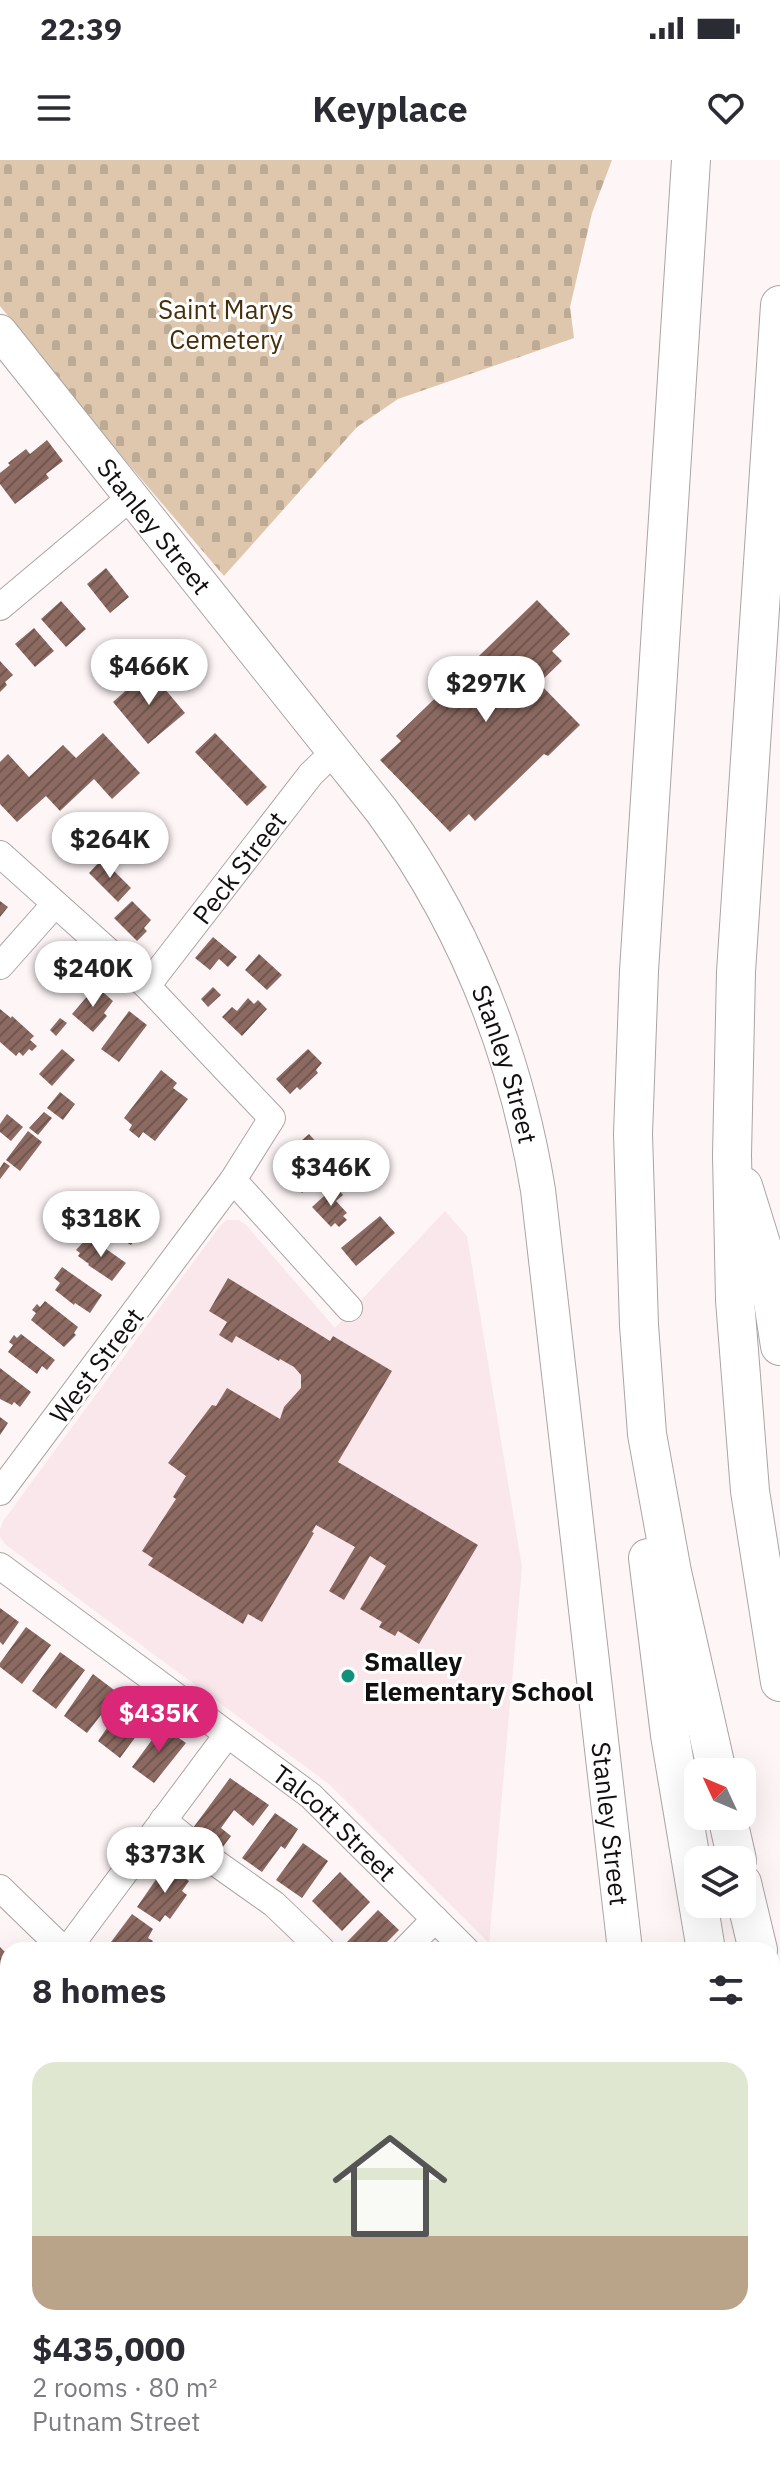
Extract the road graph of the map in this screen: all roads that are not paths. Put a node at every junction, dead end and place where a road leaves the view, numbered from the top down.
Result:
1 (691, 160) edge
2 (780, 305) edge
3 (0, 332) edge
4 (131, 497) junction
5 (0, 607) edge
6 (335, 751) junction
7 (0, 854) edge
8 (55, 904) junction
9 (0, 966) edge
10 (147, 986) junction
11 (732, 1155) junction
12 (233, 1180) junction
13 (349, 1308) dead end
14 (780, 1346) edge
15 (646, 1423) junction
16 (0, 1492) edge
17 (0, 1566) edge
18 (780, 1682) edge
19 (227, 1735) junction
20 (714, 1758) edge
21 (163, 1820) junction
22 (0, 1888) edge
23 (750, 1918) edge
24 (435, 1919) junction
25 (57, 1942) edge
26 (72, 1942) edge
27 (314, 1942) edge
28 (413, 1942) edge
29 (458, 1942) edge
30 (624, 1942) edge
31 (705, 1942) edge
32 (756, 1942) edge

1 - 15 highway
2 - 11 highway
3 - 4 main road, Stanley Street
4 - 5 street
4 - 6 main road, Stanley Street
6 - 10 street, Peck Street
6 - 30 main road, Stanley Street
7 - 8 street
8 - 9 street
8 - 10 street
10 - 12 street, West Street
11 - 14 highway
11 - 18 highway
12 - 13 street
12 - 16 street, West Street
15 - 20 highway
15 - 31 highway
17 - 19 street, Talcott Street
19 - 21 street
19 - 24 street, Talcott Street
21 - 26 street
21 - 27 street
22 - 25 street
23 - 32 highway
24 - 28 street
24 - 29 street, Talcott Street

